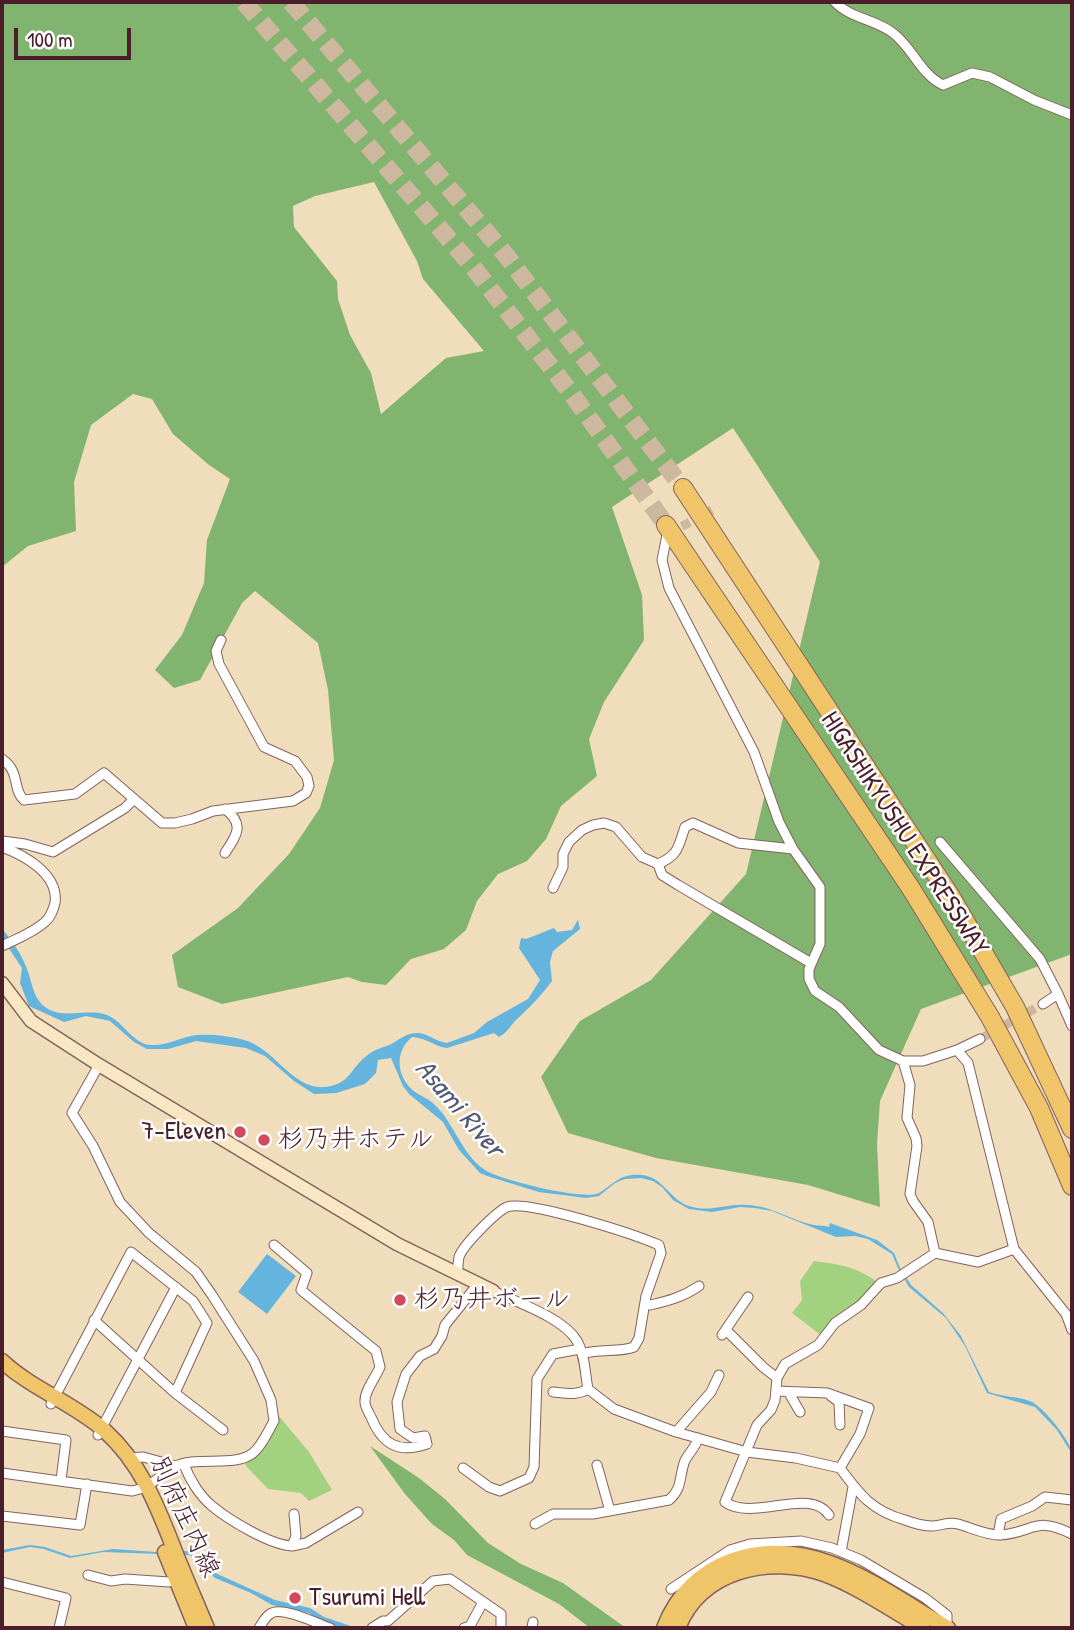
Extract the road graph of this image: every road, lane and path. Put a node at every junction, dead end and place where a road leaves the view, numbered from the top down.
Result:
1 (835, 2) edge
2 (1072, 115) edge
3 (683, 488) tunnel mouth
4 (666, 530) joint
5 (221, 640) dead end
6 (2, 758) edge
7 (134, 799) junction
8 (225, 809) junction
9 (2, 841) edge
10 (940, 842) dead end
11 (2, 847) edge
12 (793, 849) junction
13 (225, 853) dead end
14 (658, 864) junction
15 (553, 888) dead end
16 (2, 946) edge
17 (811, 963) junction
18 (2, 983) edge
19 (1058, 994) junction
20 (1043, 1004) tunnel mouth
21 (1072, 1026) edge
22 (980, 1039) tunnel mouth
23 (957, 1049) junction
24 (903, 1061) junction
25 (99, 1065) junction
26 (1072, 1129) edge
27 (1072, 1186) edge
28 (274, 1245) dead end
29 (1014, 1249) junction
30 (935, 1254) junction
31 (457, 1274) junction
32 (478, 1284) junction
33 (699, 1286) dead end
34 (176, 1287) junction
35 (493, 1291) joint
36 (748, 1297) dead end
37 (645, 1302) junction
38 (1069, 1313) edge
39 (94, 1320) junction
40 (1072, 1331) edge
41 (581, 1351) junction
42 (139, 1360) junction
43 (2, 1362) edge
44 (2, 1371) edge
45 (719, 1374) dead end
46 (777, 1378) junction
47 (588, 1389) junction
48 (776, 1391) junction
49 (553, 1392) dead end
50 (175, 1393) junction
51 (789, 1393) junction
52 (827, 1394) junction
53 (53, 1401) junction
54 (800, 1412) dead end
55 (840, 1424) dead end
56 (223, 1430) dead end
57 (2, 1431) edge
58 (100, 1432) junction
59 (676, 1432) junction
60 (698, 1438) junction
61 (747, 1452) junction
62 (130, 1458) junction
63 (180, 1465) junction
64 (597, 1465) dead end
65 (463, 1468) dead end
66 (840, 1468) junction
67 (2, 1472) edge
68 (61, 1480) junction
69 (87, 1483) junction
70 (145, 1488) junction
71 (853, 1488) junction
72 (1072, 1500) edge
73 (610, 1511) junction
74 (358, 1512) dead end
75 (294, 1514) dead end
76 (829, 1515) dead end
77 (2, 1516) edge
78 (534, 1524) dead end
79 (1072, 1534) edge
80 (998, 1535) junction
81 (292, 1546) junction
82 (841, 1552) junction
83 (88, 1575) dead end
84 (180, 1577) junction
85 (684, 1580) dead end
86 (2, 1582) edge
87 (483, 1602) junction
88 (386, 1625) edge
89 (59, 1628) edge
90 (196, 1628) edge
91 (207, 1628) edge
92 (259, 1628) edge
93 (330, 1628) edge
94 (372, 1628) edge
95 (464, 1628) edge
96 (501, 1628) edge
97 (664, 1628) edge
98 (678, 1628) edge
99 (923, 1628) edge
100 (948, 1628) edge

1 - 2 street
3 - 26 highway, HIGASHIKYUSHU EXPRESSWAY
4 - 12 street
4 - 27 highway, HIGASHIKYUSHU EXPRESSWAY
5 - 8 street
6 - 7 street
7 - 8 street
7 - 9 street
8 - 13 street
10 - 19 street
11 - 16 street
12 - 14 street
12 - 17 street
14 - 15 street
14 - 17 street
17 - 24 street
18 - 25 street
19 - 20 street
19 - 21 street
22 - 23 street
23 - 24 street
23 - 29 street
24 - 30 street
25 - 31 street
25 - 63 street
28 - 32 street
29 - 30 street
29 - 38 street
30 - 46 street
31 - 32 street
31 - 37 street
32 - 35 street
33 - 37 street
34 - 39 street
34 - 42 street
34 - 50 street
35 - 41 street
36 - 46 street
37 - 41 street
38 - 40 street
39 - 42 street
39 - 53 street
41 - 47 street
41 - 65 street
42 - 50 street
42 - 58 street
43 - 53 main road, 別府庄内線
44 - 53 main road, 別府庄内線
45 - 59 street
46 - 48 street
47 - 49 street
47 - 59 street
48 - 51 street
48 - 61 street
50 - 56 street
51 - 52 street
51 - 54 street
52 - 55 street
52 - 66 street
53 - 58 main road, 別府庄内線
57 - 68 street
58 - 62 main road, 別府庄内線
58 - 70 main road, 別府庄内線
59 - 60 street
60 - 61 street
60 - 73 street
61 - 66 street
61 - 76 street
62 - 63 street
62 - 70 main road, 別府庄内線
63 - 70 street
63 - 81 street
64 - 73 street
66 - 71 street
67 - 68 street
68 - 69 street
69 - 70 street
69 - 77 street
70 - 84 main road, 別府庄内線
71 - 80 street
71 - 82 street
72 - 80 street
73 - 78 street
74 - 81 street
75 - 81 street
79 - 80 street
82 - 85 street
82 - 100 street
83 - 84 street
84 - 90 main road, 別府庄内線
84 - 91 main road, 別府庄内線
86 - 89 street
87 - 88 street
87 - 95 street
87 - 96 street
88 - 94 street
92 - 93 street
97 - 100 main road
98 - 99 main road

